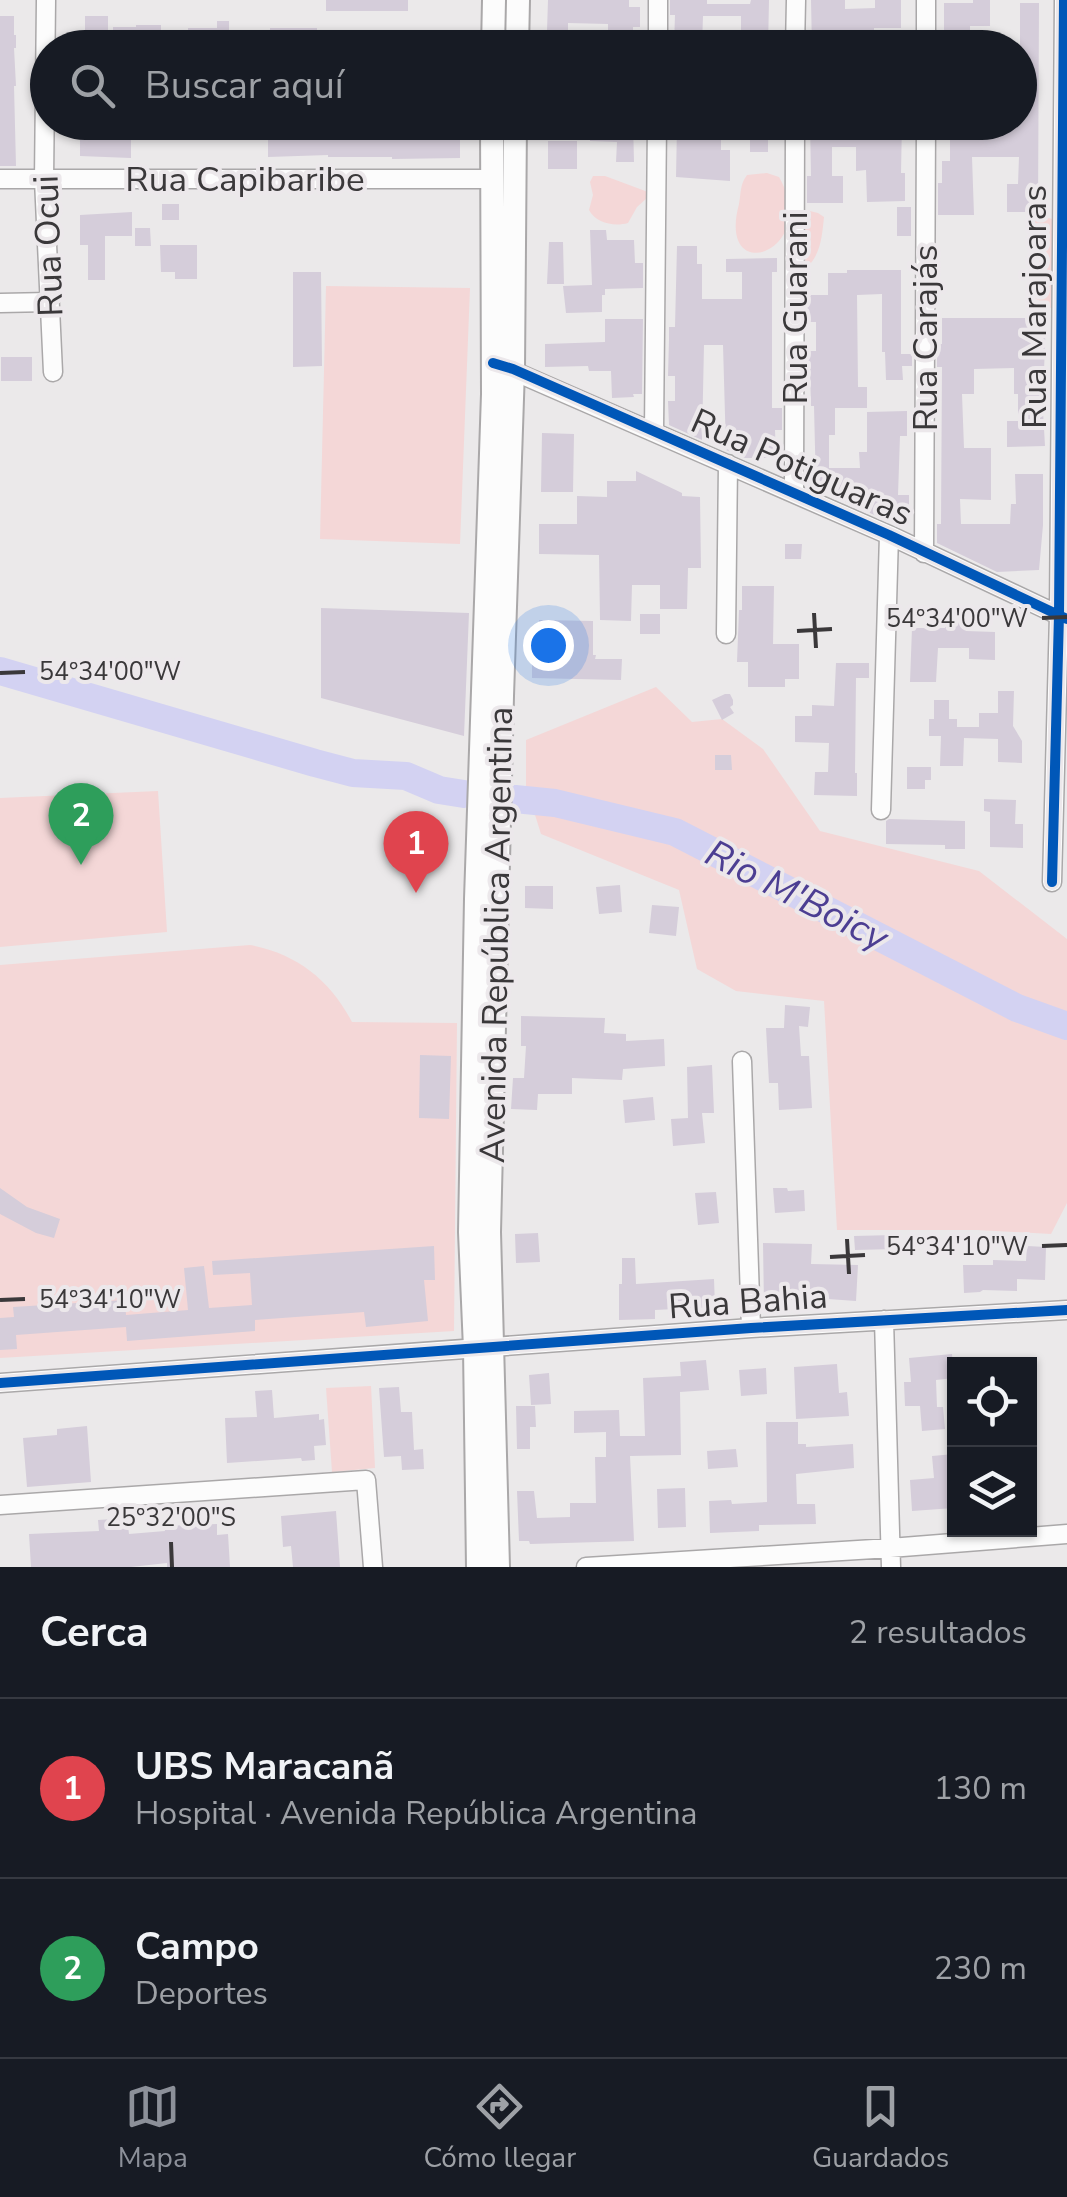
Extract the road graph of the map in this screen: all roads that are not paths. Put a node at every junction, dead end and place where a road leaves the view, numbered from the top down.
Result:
1 (46, 0) edge
2 (494, 0) edge
3 (518, 0) edge
4 (658, 0) edge
5 (796, 0) edge
6 (926, 0) edge
7 (1064, 0) edge
8 (46, 30) edge
9 (493, 30) edge
10 (517, 30) edge
11 (658, 30) edge
12 (796, 30) edge
13 (926, 30) edge
14 (44, 140) edge
15 (491, 140) edge
16 (515, 140) edge
17 (657, 140) edge
18 (795, 140) edge
19 (926, 140) edge
20 (0, 178) edge
21 (490, 178) junction
22 (44, 180) junction
23 (514, 223) junction
24 (50, 302) junction
25 (0, 303) edge
26 (503, 366) junction
27 (52, 372) dead end
28 (654, 431) junction
29 (728, 464) junction
30 (794, 494) junction
31 (889, 535) junction
32 (924, 553) junction
33 (1063, 617) edge
34 (726, 634) dead end
35 (882, 810) dead end
36 (1052, 882) dead end
37 (742, 1061) dead end
38 (1067, 1310) edge
39 (884, 1320) junction
40 (751, 1328) junction
41 (484, 1348) junction
42 (0, 1384) edge
43 (0, 1505) edge
44 (1067, 1534) edge
45 (890, 1558) edge
46 (373, 1567) edge
47 (478, 1567) edge
48 (498, 1567) edge
49 (586, 1567) edge

1 - 8 street, Rua Ocui
2 - 9 main road
3 - 10 main road
4 - 11 street
5 - 12 street
6 - 13 street
7 - 33 street, Rua Marajoaras
14 - 22 street, Rua Ocui
15 - 21 main road, Avenida República Argentina
16 - 23 main road, Avenida República Argentina
17 - 28 street
18 - 30 street, Rua Guarani
19 - 32 street, Rua Carajás
20 - 22 street, Rua Capibaribe
21 - 22 street, Rua Capibaribe
21 - 23 main road
21 - 26 main road, Avenida República Argentina
22 - 24 street, Rua Ocui
23 - 26 main road, Avenida República Argentina
24 - 25 street
24 - 27 street, Rua Ocui
26 - 28 street, Rua Potiguaras
26 - 41 main road, Avenida República Argentina
28 - 29 street, Rua Potiguaras
29 - 30 street, Rua Potiguaras
29 - 34 street
30 - 31 street, Rua Potiguaras
31 - 32 street, Rua Potiguaras
31 - 35 street
32 - 33 street, Rua Potiguaras
33 - 36 street, Rua Marajoaras
37 - 40 street
38 - 39 street, Rua Bahia
39 - 40 street, Rua Bahia
39 - 45 street
40 - 41 street, Rua Bahia
41 - 42 street, Rua Bahia
41 - 47 main road, Avenida República Argentina
41 - 48 main road, Avenida República Argentina
43 - 46 street
44 - 45 street
45 - 49 street

